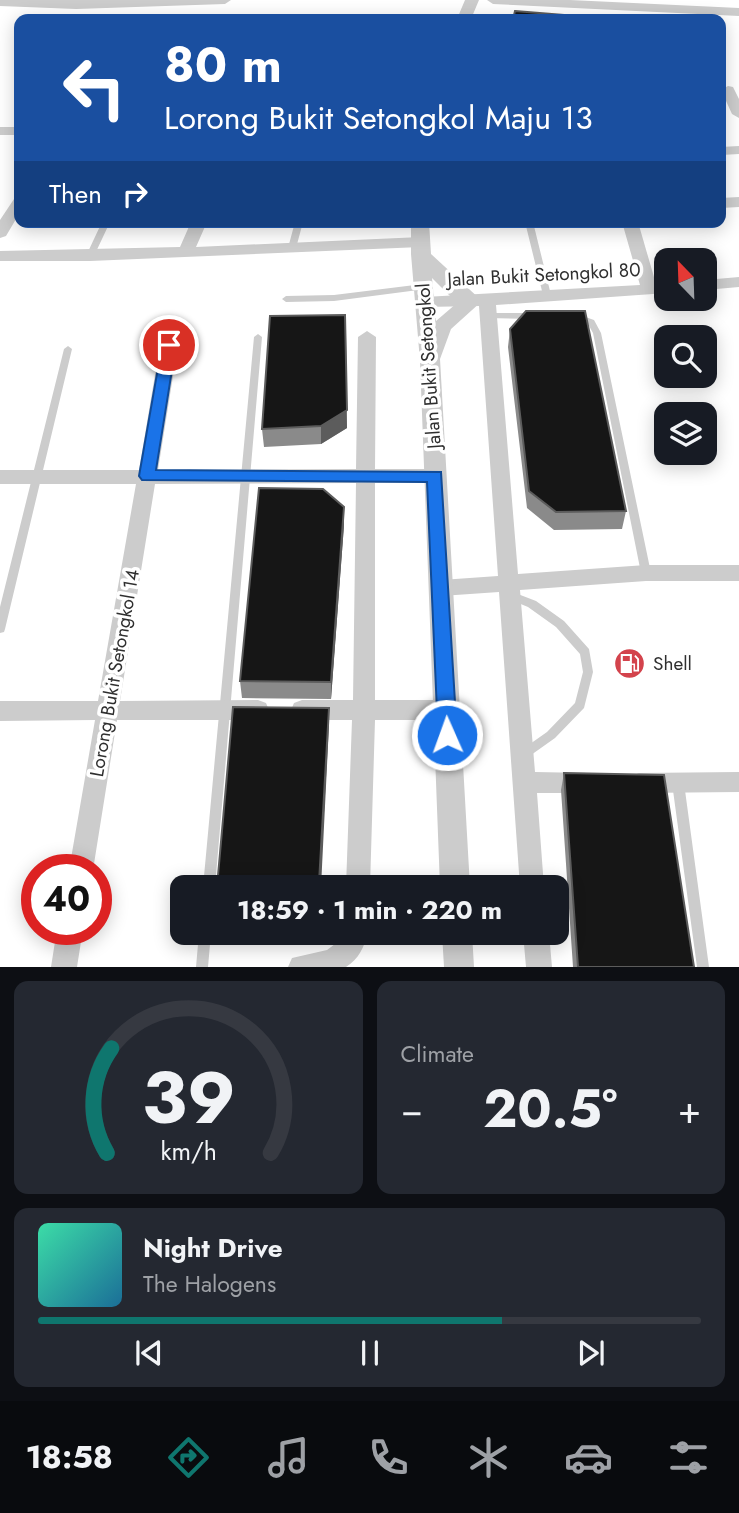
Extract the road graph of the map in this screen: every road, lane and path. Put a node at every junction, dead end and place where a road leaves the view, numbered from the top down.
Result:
1 (225, 0) edge
2 (493, 0) edge
3 (0, 2) edge
4 (25, 2) edge
5 (739, 12) edge
6 (729, 89) edge
7 (739, 114) edge
8 (14, 210) edge
9 (103, 228) edge
10 (196, 228) edge
11 (297, 228) edge
12 (530, 228) edge
13 (633, 228) edge
14 (0, 233) edge
15 (420, 240) edge
16 (292, 248) junction
17 (186, 251) junction
18 (0, 256) edge
19 (90, 256) junction
20 (654, 279) edge
21 (739, 282) edge
22 (718, 284) edge
23 (654, 289) edge
24 (423, 294) junction
25 (547, 295) junction
26 (286, 299) dead end
27 (479, 304) junction
28 (542, 316) edge
29 (567, 316) edge
30 (258, 337) dead end
31 (367, 337) dead end
32 (169, 345) dead end
33 (68, 349) dead end
34 (430, 360) junction
35 (147, 476) junction
36 (245, 476) junction
37 (365, 476) junction
38 (435, 476) junction
39 (0, 477) edge
40 (37, 477) junction
41 (646, 573) junction
42 (739, 573) edge
43 (441, 588) junction
44 (509, 589) junction
45 (0, 629) edge
46 (0, 710) edge
47 (109, 710) junction
48 (222, 710) junction
49 (364, 710) junction
50 (446, 710) junction
51 (521, 758) junction
52 (522, 782) junction
53 (739, 782) edge
54 (677, 783) junction
55 (84, 854) edge
56 (210, 875) edge
57 (358, 875) edge
58 (454, 875) edge
59 (531, 875) edge
60 (67, 945) edge
61 (204, 945) edge
62 (350, 945) edge
63 (457, 945) edge
64 (537, 945) edge
65 (64, 967) edge
66 (202, 967) edge
67 (301, 967) edge
68 (458, 967) edge
69 (539, 967) edge
70 (703, 967) edge

1 - 4 street
2 - 5 street
3 - 4 street
6 - 7 street
8 - 14 street
9 - 19 lane
10 - 17 street
11 - 16 lane
12 - 25 lane
13 - 20 street
15 - 16 street
15 - 24 street, Jalan Bukit Setongkol
15 - 27 street
16 - 17 street
17 - 19 street
18 - 19 street
21 - 22 street
23 - 25 street, Jalan Bukit Setongkol 80
24 - 26 lane
24 - 27 street, Jalan Bukit Setongkol 80
24 - 34 street, Jalan Bukit Setongkol
25 - 27 street, Jalan Bukit Setongkol 80
27 - 28 lane
27 - 34 street
27 - 44 street
29 - 41 lane
30 - 36 lane
31 - 37 street
32 - 35 street, Lorong Bukit Setongkol 14
33 - 40 lane
34 - 38 street, Jalan Bukit Setongkol
35 - 36 street
35 - 40 street
35 - 47 street, Lorong Bukit Setongkol 14
36 - 37 street
36 - 48 lane
37 - 38 street
37 - 49 street
38 - 43 street, Jalan Bukit Setongkol
39 - 40 street
40 - 45 lane
41 - 42 street
41 - 44 street
43 - 44 street
43 - 50 street, Jalan Bukit Setongkol
44 - 51 street
44 - 51 lane
46 - 47 street
47 - 48 street
47 - 55 street, Lorong Bukit Setongkol 14
48 - 49 street
48 - 56 lane
49 - 50 street
49 - 57 street
50 - 58 street, Jalan Bukit Setongkol
51 - 52 street
52 - 54 street
52 - 59 street
53 - 54 street
54 - 70 lane
60 - 65 street
61 - 66 lane
62 - 67 street
63 - 68 street
64 - 69 street

